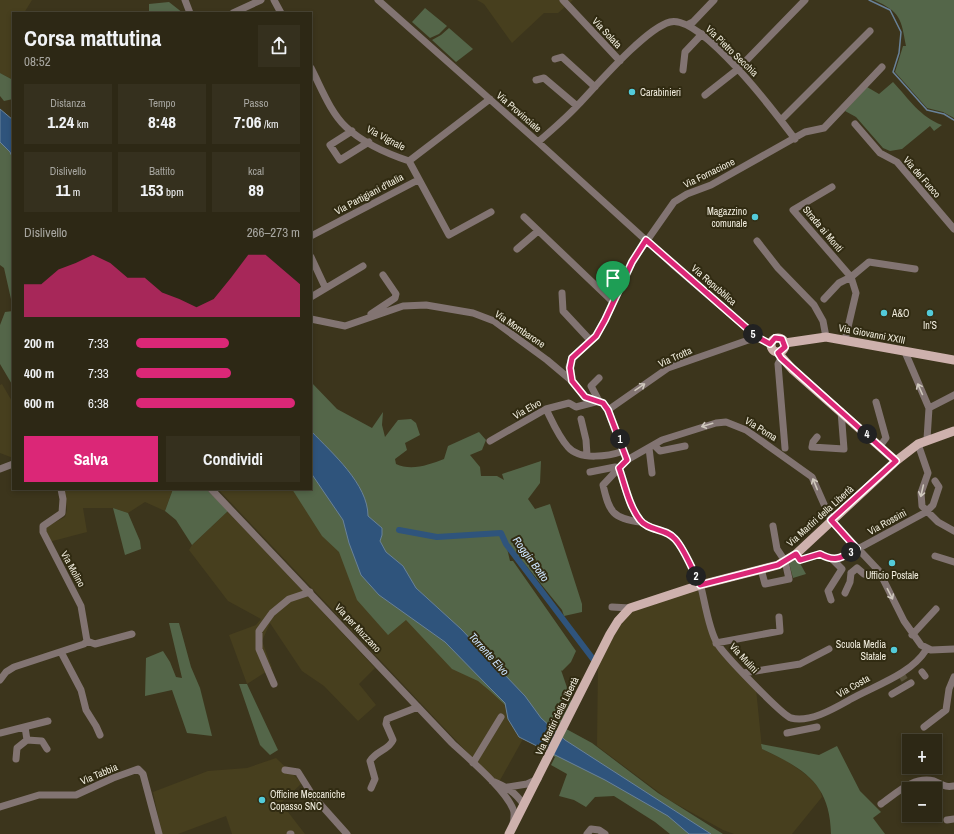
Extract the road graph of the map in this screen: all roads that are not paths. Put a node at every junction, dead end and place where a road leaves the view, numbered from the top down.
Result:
1 (185, 0) edge
2 (261, 0) edge
3 (274, 0) edge
4 (378, 0) edge
5 (563, 0) edge
6 (714, 0) edge
7 (805, 0) edge
8 (190, 12) edge
9 (235, 12) edge
10 (280, 12) edge
11 (687, 25) junction
12 (870, 31) dead end
13 (702, 34) junction
14 (555, 60) dead end
15 (620, 61) junction
16 (882, 67) dead end
17 (738, 69) junction
18 (312, 70) edge
19 (683, 70) dead end
20 (536, 80) dead end
21 (595, 87) junction
22 (705, 95) dead end
23 (490, 100) junction
24 (577, 106) junction
25 (781, 120) junction
26 (855, 124) dead end
27 (352, 131) junction
28 (795, 139) junction
29 (369, 142) junction
30 (538, 142) junction
31 (409, 161) junction
32 (418, 180) junction
33 (832, 187) dead end
34 (491, 212) dead end
35 (524, 218) dead end
36 (954, 229) edge
37 (538, 231) junction
38 (312, 235) edge
39 (646, 240) junction
40 (757, 241) dead end
41 (517, 249) dead end
42 (312, 259) edge
43 (363, 266) dead end
44 (915, 269) dead end
45 (383, 275) dead end
46 (851, 277) junction
47 (325, 287) junction
48 (562, 293) dead end
49 (312, 296) edge
50 (824, 299) dead end
51 (613, 302) junction
52 (312, 319) edge
53 (362, 320) junction
54 (757, 337) junction
55 (826, 337) junction
56 (590, 340) junction
57 (845, 340) junction
58 (785, 343) junction
59 (770, 344) junction
60 (905, 352) junction
61 (780, 356) junction
62 (954, 360) edge
63 (598, 378) dead end
64 (572, 381) junction
65 (954, 395) edge
66 (599, 401) junction
67 (876, 402) dead end
68 (929, 408) junction
69 (546, 409) junction
70 (608, 410) junction
71 (840, 411) junction
72 (581, 419) dead end
73 (954, 431) edge
74 (817, 437) dead end
75 (927, 440) junction
76 (490, 441) dead end
77 (918, 444) junction
78 (685, 446) dead end
79 (880, 446) junction
80 (651, 447) junction
81 (785, 448) dead end
82 (624, 451) junction
83 (587, 455) junction
84 (627, 460) junction
85 (896, 461) junction
86 (12, 464) edge
87 (619, 468) junction
88 (0, 469) edge
89 (590, 472) dead end
90 (652, 473) dead end
91 (932, 477) junction
92 (61, 490) edge
93 (212, 490) edge
94 (926, 512) junction
95 (831, 520) junction
96 (640, 522) junction
97 (773, 526) dead end
98 (954, 531) edge
99 (857, 549) junction
100 (796, 554) junction
101 (934, 556) dead end
102 (832, 559) junction
103 (785, 561) junction
104 (954, 562) edge
105 (761, 569) junction
106 (864, 574) dead end
107 (700, 585) junction
108 (310, 592) junction
109 (845, 593) dead end
110 (831, 600) dead end
111 (612, 607) dead end
112 (630, 608) junction
113 (936, 609) dead end
114 (779, 617) dead end
115 (132, 634) dead end
116 (912, 635) junction
117 (87, 641) junction
118 (716, 643) junction
119 (829, 649) dead end
120 (954, 649) edge
121 (926, 650) junction
122 (61, 652) junction
123 (743, 673) junction
124 (954, 677) edge
125 (0, 680) edge
126 (274, 684) dead end
127 (908, 684) dead end
128 (892, 694) dead end
129 (418, 707) junction
130 (502, 717) dead end
131 (48, 721) dead end
132 (802, 724) junction
133 (25, 727) junction
134 (817, 727) dead end
135 (924, 727) dead end
136 (0, 733) edge
137 (787, 733) dead end
138 (100, 735) dead end
139 (28, 740) junction
140 (47, 750) dead end
141 (16, 758) dead end
142 (473, 763) junction
143 (285, 770) dead end
144 (538, 779) junction
145 (491, 781) junction
146 (954, 786) edge
147 (508, 787) junction
148 (371, 788) dead end
149 (510, 802) junction
150 (881, 804) dead end
151 (524, 805) junction
152 (0, 807) edge
153 (511, 830) edge
154 (159, 834) edge
155 (347, 834) edge
156 (587, 834) edge
157 (605, 834) edge

1 - 8 street
2 - 9 street
3 - 10 street
4 - 23 street, Via Provinciale
5 - 15 street, Via Solata
6 - 11 street
7 - 17 street
11 - 13 street, Via Pietro Secchia
11 - 15 street, Via Pietro Secchia
12 - 25 street
13 - 17 street, Via Pietro Secchia
13 - 19 street
14 - 21 street
15 - 21 street, Via Pietro Secchia
16 - 28 street
17 - 22 street
17 - 25 street, Via Pietro Secchia
18 - 27 street, Via Vignale
20 - 24 street
21 - 24 street, Via Pietro Secchia
23 - 30 street, Via Provinciale
23 - 31 street, Via Vignale
24 - 30 street, Via Pietro Secchia
25 - 28 street, Via Pietro Secchia
26 - 36 street, Via del Fuoco
27 - 29 street, Via Vignale
27 - 29 street
28 - 39 street, Via Fornacione
29 - 31 street, Via Vignale
30 - 39 street, Via Provinciale
31 - 32 street, Via Partigiani d'Italia
32 - 34 street
32 - 38 street, Via Partigiani d'Italia
33 - 46 street, Strada ai Monti
35 - 37 street
37 - 41 street
37 - 51 street
39 - 51 street, Via Fornacione
39 - 54 street, Via Repubblica
40 - 55 street
42 - 47 street
43 - 47 street
44 - 46 street
45 - 53 street
46 - 50 street
46 - 57 street, Strada ai Monti
47 - 49 street
48 - 56 street
51 - 56 street, Via Fornacione
52 - 53 street, Via Mombarone
53 - 64 street, Via Mombarone
54 - 59 street, Via Repubblica
70 -> 54 street, Via Trotta
55 - 57 main road, Via Giovanni XXIII
55 - 58 main road, Via Giovanni XXIII
56 - 64 street, Via Fornacione
57 - 60 main road, Via Giovanni XXIII
58 - 59 main road
58 - 61 main road
59 - 61 main road
60 - 62 main road, Via Giovanni XXIII
68 -> 60 street
61 - 71 main road
61 - 81 street
63 - 66 street
64 - 66 street, Via Mombarone
65 - 68 street
66 - 69 street, Via Elvo
66 - 70 street
67 - 79 street
68 - 75 street
69 - 76 street, Via Elvo
69 - 83 street
70 - 82 street
71 - 74 street
71 - 79 main road
72 - 83 street
73 - 75 main road, Via Martiri della Libertà
75 - 77 main road, Via Martiri della Libertà
77 - 85 main road, Via Martiri della Libertà
77 - 91 street
78 - 80 street
79 - 85 main road
80 - 84 street, Via Poma
80 - 90 street
95 -> 80 street, Via Poma
82 - 83 street
82 - 84 street
84 - 87 street, Via Poma
85 - 95 main road, Via Martiri della Libertà
86 - 88 street
87 - 89 street
87 - 96 street
87 - 96 street, Via Poma
91 -> 94 street
91 - 94 street
92 - 117 street, Via Molino
93 - 108 street, Via per Muzzano
94 - 98 street
94 - 99 street, Via Rossini
95 - 99 street, Via Poma
95 - 100 main road, Via Martiri della Libertà
96 - 107 street, Via Mulini
97 - 103 street
99 - 102 street, Via Rossini
99 -> 116 street, Via Poma
100 - 102 street
100 - 103 main road, Via Martiri della Libertà
101 - 104 street
102 - 110 street
103 - 105 main road, Via Martiri della Libertà
103 - 105 street
105 - 107 main road, Via Martiri della Libertà
106 - 109 street
107 - 112 main road, Via Martiri della Libertà
107 - 118 street, Via Mulini
108 - 126 street
108 - 129 street, Via per Muzzano
111 - 112 street
112 - 144 main road, Via Martiri della Libertà
113 - 116 street
114 - 118 street
115 - 117 street
116 - 121 street, Via Poma
117 - 122 street
118 - 123 street, Via Mulini
119 - 123 street
120 - 121 street
121 - 132 street, Via Costa
122 - 125 street
122 - 138 street
123 - 132 street, Via Mulini
124 - 135 street
127 - 128 street
129 - 142 street, Via per Muzzano
129 - 148 street
130 - 142 street
131 - 133 street
132 - 134 street
132 - 137 street
133 - 136 street
133 - 139 street
139 - 140 street
139 - 141 street
142 - 145 street, Via per Muzzano
143 - 155 street
144 - 147 street, Via per Muzzano
144 - 151 main road
145 - 147 street, Via per Muzzano
145 - 149 street, Via per Muzzano
146 - 150 street
147 - 151 street, Via per Muzzano
149 - 151 street
149 - 153 street
151 - 153 main road
152 - 154 street, Via Tabbia
156 - 157 street

